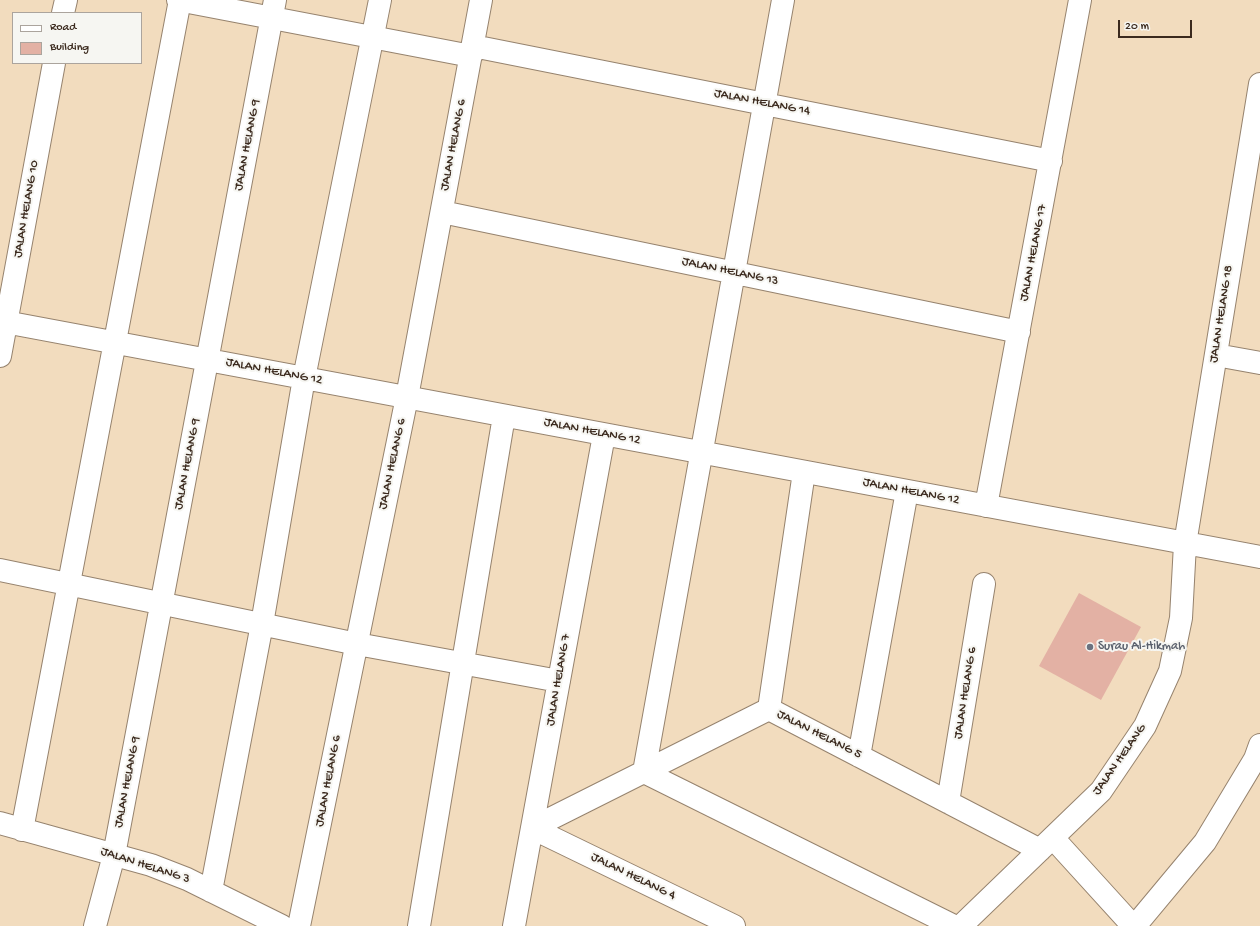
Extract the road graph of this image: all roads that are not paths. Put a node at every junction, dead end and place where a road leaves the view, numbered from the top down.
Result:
1 (66, 0) edge
2 (179, 0) edge
3 (380, 0) edge
4 (481, 0) edge
5 (783, 0) edge
6 (1080, 0) edge
7 (274, 9) edge
8 (64, 12) edge
9 (373, 37) junction
10 (472, 51) junction
11 (54, 64) edge
12 (1260, 84) edge
13 (763, 103) junction
14 (1051, 161) junction
15 (1254, 163) edge
16 (442, 212) junction
17 (733, 272) junction
18 (3, 322) edge
19 (1019, 332) junction
20 (116, 343) junction
21 (1216, 355) junction
22 (0, 356) edge
23 (208, 360) junction
24 (1260, 363) edge
25 (304, 378) junction
26 (407, 397) junction
27 (504, 416) junction
28 (604, 435) junction
29 (701, 452) junction
30 (804, 472) junction
31 (907, 491) junction
32 (986, 506) junction
33 (1185, 544) junction
34 (1260, 557) edge
35 (0, 570) edge
36 (984, 584) dead end
37 (70, 585) junction
38 (162, 604) junction
39 (262, 624) junction
40 (356, 644) junction
41 (463, 663) junction
42 (559, 680) junction
43 (769, 709) junction
44 (1260, 745) edge
45 (859, 756) junction
46 (644, 772) junction
47 (948, 802) junction
48 (0, 823) edge
49 (532, 828) junction
50 (22, 830) junction
51 (1046, 844) junction
52 (114, 855) junction
53 (211, 890) junction
54 (95, 926) edge
55 (282, 926) edge
56 (299, 926) edge
57 (419, 926) edge
58 (514, 926) edge
59 (734, 926) edge
60 (954, 926) edge
61 (961, 926) edge
62 (1134, 926) edge

1 - 8 street
2 - 7 street, JALAN HELANG 14
2 - 20 street
3 - 9 street
4 - 10 street, JALAN HELANG 6
5 - 13 street
6 - 14 street, JALAN HELANG 17
7 - 9 street, JALAN HELANG 14
7 - 23 street, JALAN HELANG 9
9 - 10 street, JALAN HELANG 14
9 - 25 street
10 - 13 street, JALAN HELANG 14
10 - 16 street, JALAN HELANG 6
11 - 18 street, JALAN HELANG 10
12 - 15 street, JALAN HELANG 18
13 - 14 street, JALAN HELANG 14
13 - 17 street
14 - 19 street, JALAN HELANG 17
15 - 21 street, JALAN HELANG 18
16 - 17 street, JALAN HELANG 13
16 - 26 street, JALAN HELANG 6
17 - 19 street, JALAN HELANG 13
17 - 29 street
18 - 20 street, JALAN HELANG 12
18 - 22 street, JALAN HELANG 10
19 - 32 street, JALAN HELANG 17
20 - 23 street, JALAN HELANG 12
20 - 37 street
21 - 24 street
21 - 33 street, JALAN HELANG 18
23 - 25 street, JALAN HELANG 12
23 - 38 street, JALAN HELANG 9
25 - 26 street, JALAN HELANG 12
25 - 39 street
26 - 27 street, JALAN HELANG 12
26 - 40 street, JALAN HELANG 6
27 - 28 street, JALAN HELANG 12
27 - 41 street
28 - 29 street, JALAN HELANG 12
28 - 42 street, JALAN HELANG 7
29 - 30 street, JALAN HELANG 12
29 - 46 street
30 - 31 street, JALAN HELANG 12
30 - 43 street, JALAN HELANG 5
31 - 32 street, JALAN HELANG 12
31 - 45 street
32 - 33 street, JALAN HELANG 12
33 - 34 street, JALAN HELANG 12
33 - 51 street, JALAN HELANG
35 - 37 street
36 - 47 street, JALAN HELANG 6
37 - 38 street
37 - 50 street
38 - 39 street
38 - 52 street, JALAN HELANG 9
39 - 40 street
39 - 53 street
40 - 41 street
40 - 56 street, JALAN HELANG 6
41 - 42 street
41 - 57 street
42 - 49 street, JALAN HELANG 7
43 - 45 street, JALAN HELANG 5
43 - 46 street
44 - 62 street
45 - 47 street, JALAN HELANG 5
46 - 49 street
46 - 60 street
47 - 51 street, JALAN HELANG 5
48 - 50 street, JALAN HELANG 3
49 - 58 street, JALAN HELANG 7
49 - 59 street, JALAN HELANG 4
50 - 52 street, JALAN HELANG 3
51 - 61 street, JALAN HELANG
51 - 62 street, JALAN HELANG 5
52 - 53 street, JALAN HELANG 3
52 - 54 street, JALAN HELANG 9
53 - 55 street, JALAN HELANG 3

